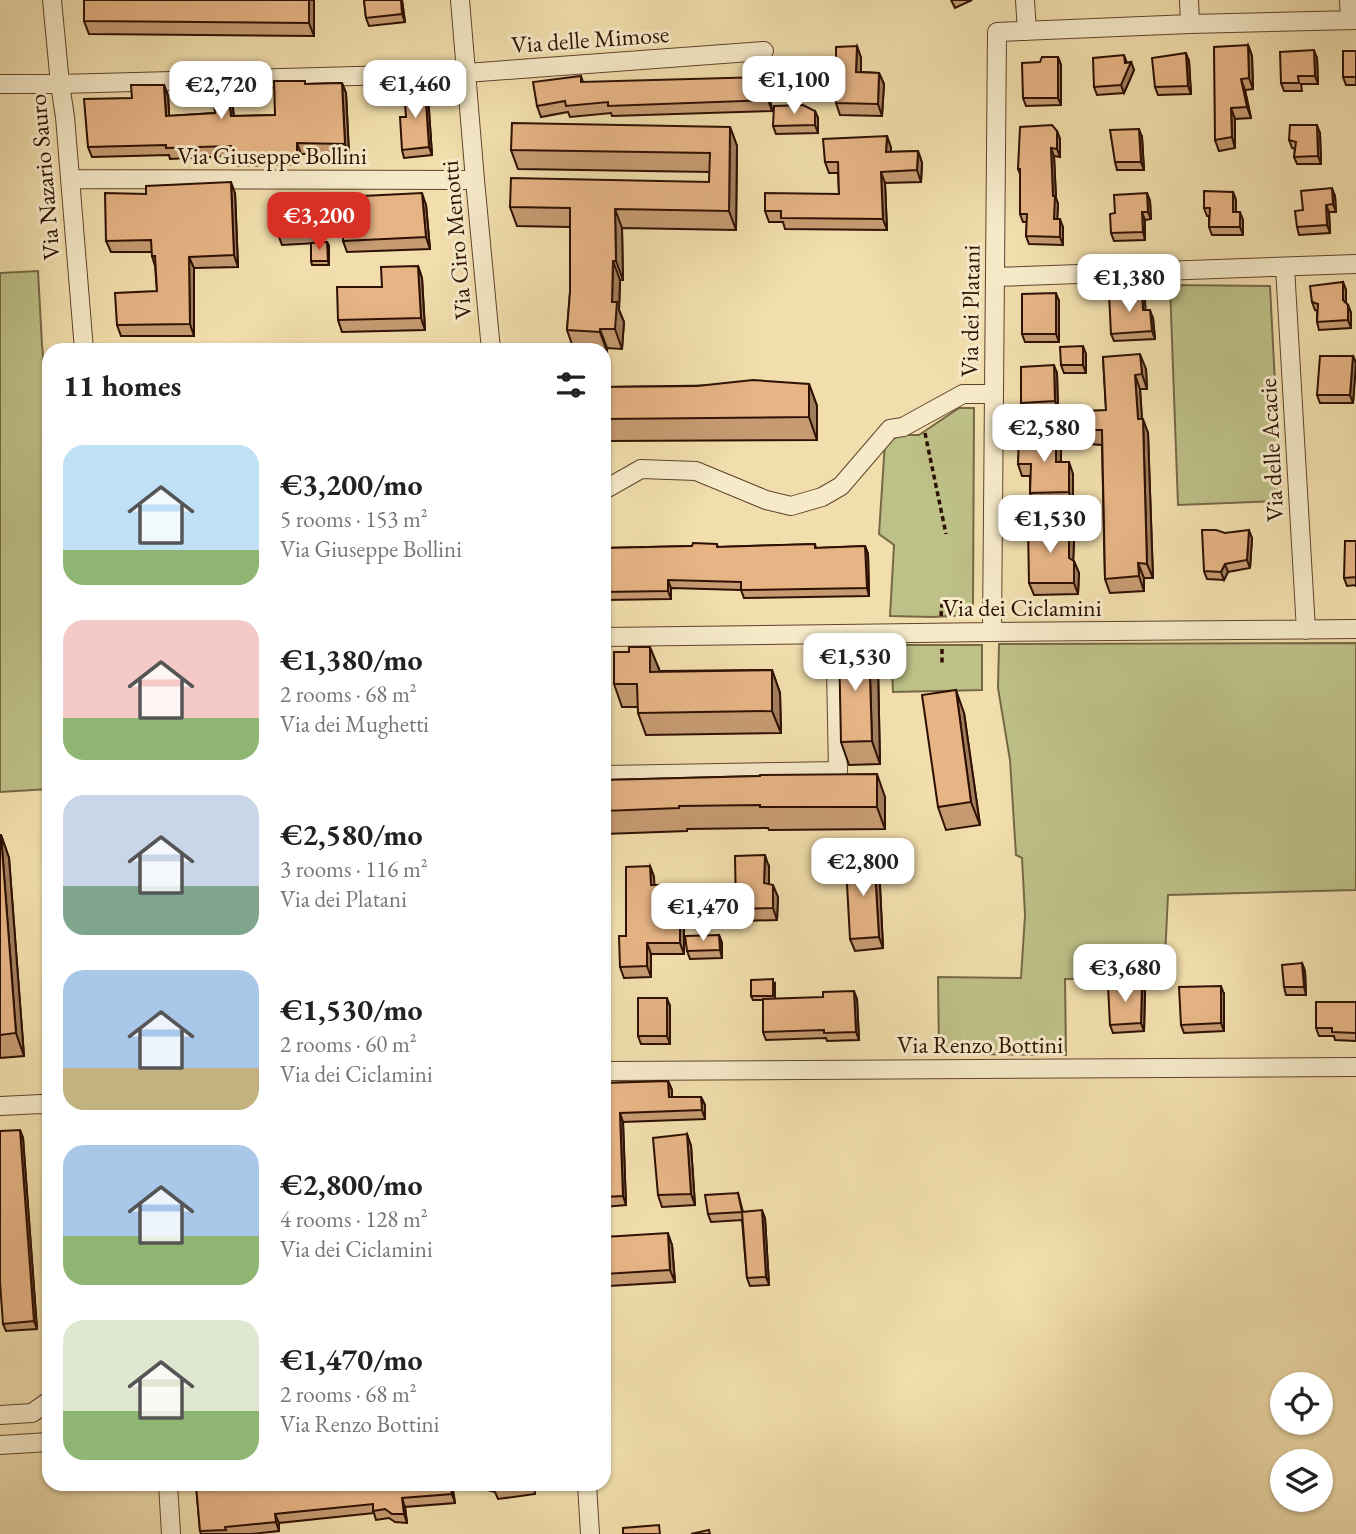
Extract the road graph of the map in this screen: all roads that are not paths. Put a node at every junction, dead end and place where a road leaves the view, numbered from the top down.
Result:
1 (52, 0) edge
2 (460, 0) edge
3 (1025, 0) edge
4 (1189, 0) edge
5 (1349, 0) edge
6 (1353, 20) edge
7 (1190, 24) junction
8 (1027, 31) junction
9 (764, 51) dead end
10 (466, 73) junction
11 (0, 84) edge
12 (60, 84) junction
13 (70, 179) junction
14 (475, 180) junction
15 (1356, 264) edge
16 (1285, 267) junction
17 (995, 277) junction
18 (83, 343) edge
19 (490, 343) edge
20 (994, 394) junction
21 (611, 486) edge
22 (1356, 629) edge
23 (1306, 630) junction
24 (992, 632) junction
25 (611, 638) edge
26 (836, 669) edge
27 (611, 775) edge
28 (1356, 1067) edge
29 (611, 1071) edge
30 (42, 1104) edge
31 (0, 1107) edge
32 (42, 1406) edge
33 (0, 1415) edge
34 (42, 1443) edge
35 (0, 1445) edge
36 (168, 1491) edge
37 (587, 1491) edge
38 (171, 1534) edge
39 (590, 1534) edge

1 - 12 street, Via Nazario Sauro
2 - 10 street, Via Ciro Menotti
3 - 8 street
4 - 7 street
5 - 6 street
6 - 7 street
7 - 8 street
8 - 17 street, Via dei Platani
9 - 10 street, Via delle Mimose
10 - 12 street, Via delle Mimose
10 - 14 street, Via Ciro Menotti
11 - 12 street, Via delle Mimose
12 - 13 street, Via Nazario Sauro
13 - 14 street, Via Giuseppe Bollini
13 - 18 street, Via Nazario Sauro
14 - 19 street, Via Ciro Menotti
15 - 16 street
16 - 17 street
16 - 23 street, Via delle Acacie
17 - 20 street, Via dei Platani
20 - 21 street
20 - 24 street, Via dei Platani
22 - 23 street, Via dei Ciclamini
23 - 24 street, Via dei Ciclamini
24 - 25 street, Via dei Ciclamini
26 - 27 street
28 - 29 street, Via Renzo Bottini
30 - 31 street
32 - 33 street
34 - 35 street
36 - 38 street
37 - 39 street

